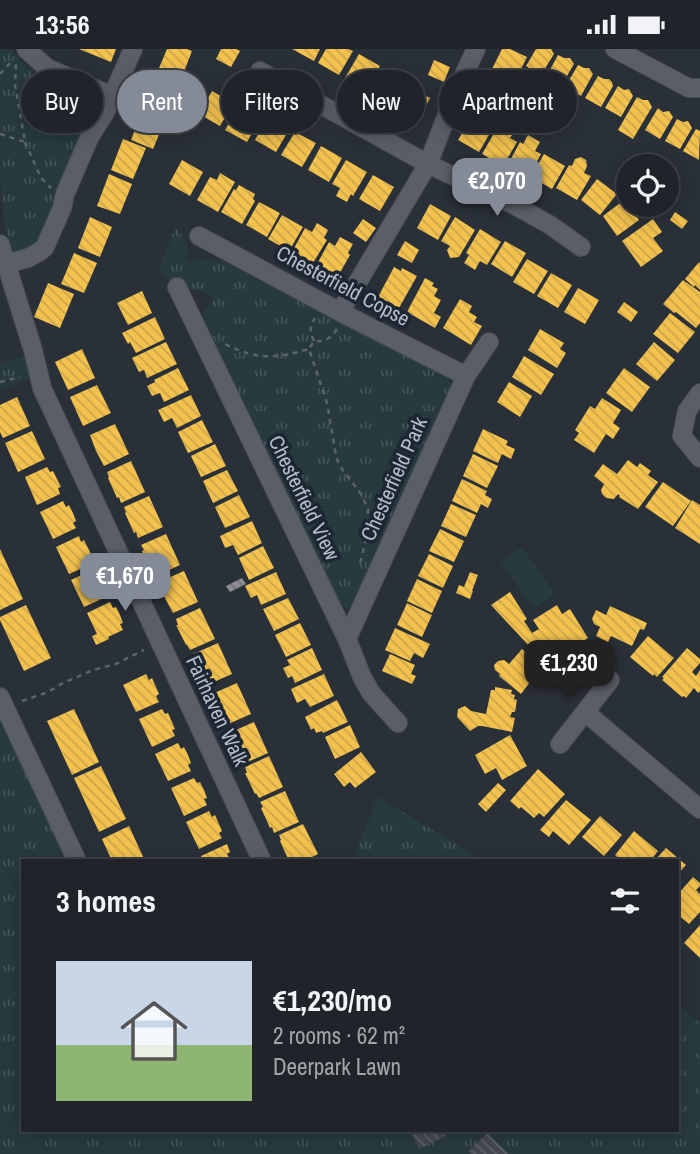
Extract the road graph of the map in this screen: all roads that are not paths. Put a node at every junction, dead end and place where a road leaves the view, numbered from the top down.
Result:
1 (26, 49) edge
2 (133, 49) edge
3 (476, 49) edge
4 (615, 49) edge
5 (700, 88) edge
6 (112, 96) junction
7 (323, 106) edge
8 (428, 164) junction
9 (199, 236) dead end
10 (0, 244) edge
11 (581, 247) dead end
12 (6, 264) junction
13 (177, 287) dead end
14 (337, 310) junction
15 (489, 342) dead end
16 (466, 376) junction
17 (700, 393) edge
18 (700, 458) edge
19 (347, 639) junction
20 (610, 680) dead end
21 (3, 702) edge
22 (585, 712) junction
23 (398, 723) dead end
24 (560, 744) dead end
25 (700, 809) edge
26 (76, 859) edge
27 (261, 859) edge

1 - 6 street
2 - 6 street
3 - 8 street
4 - 5 street
6 - 12 street
7 - 8 street
8 - 11 street
8 - 14 street
9 - 14 street, Chesterfield Copse
10 - 12 street, Fairhaven Walk
12 - 27 street, Fairhaven Walk
13 - 19 street, Chesterfield View
14 - 16 street, Chesterfield Copse
15 - 16 street, Chesterfield Park
16 - 19 street, Chesterfield Park
17 - 18 street
19 - 23 street, Chesterfield View
20 - 22 street
21 - 26 street
22 - 24 street
22 - 25 street

